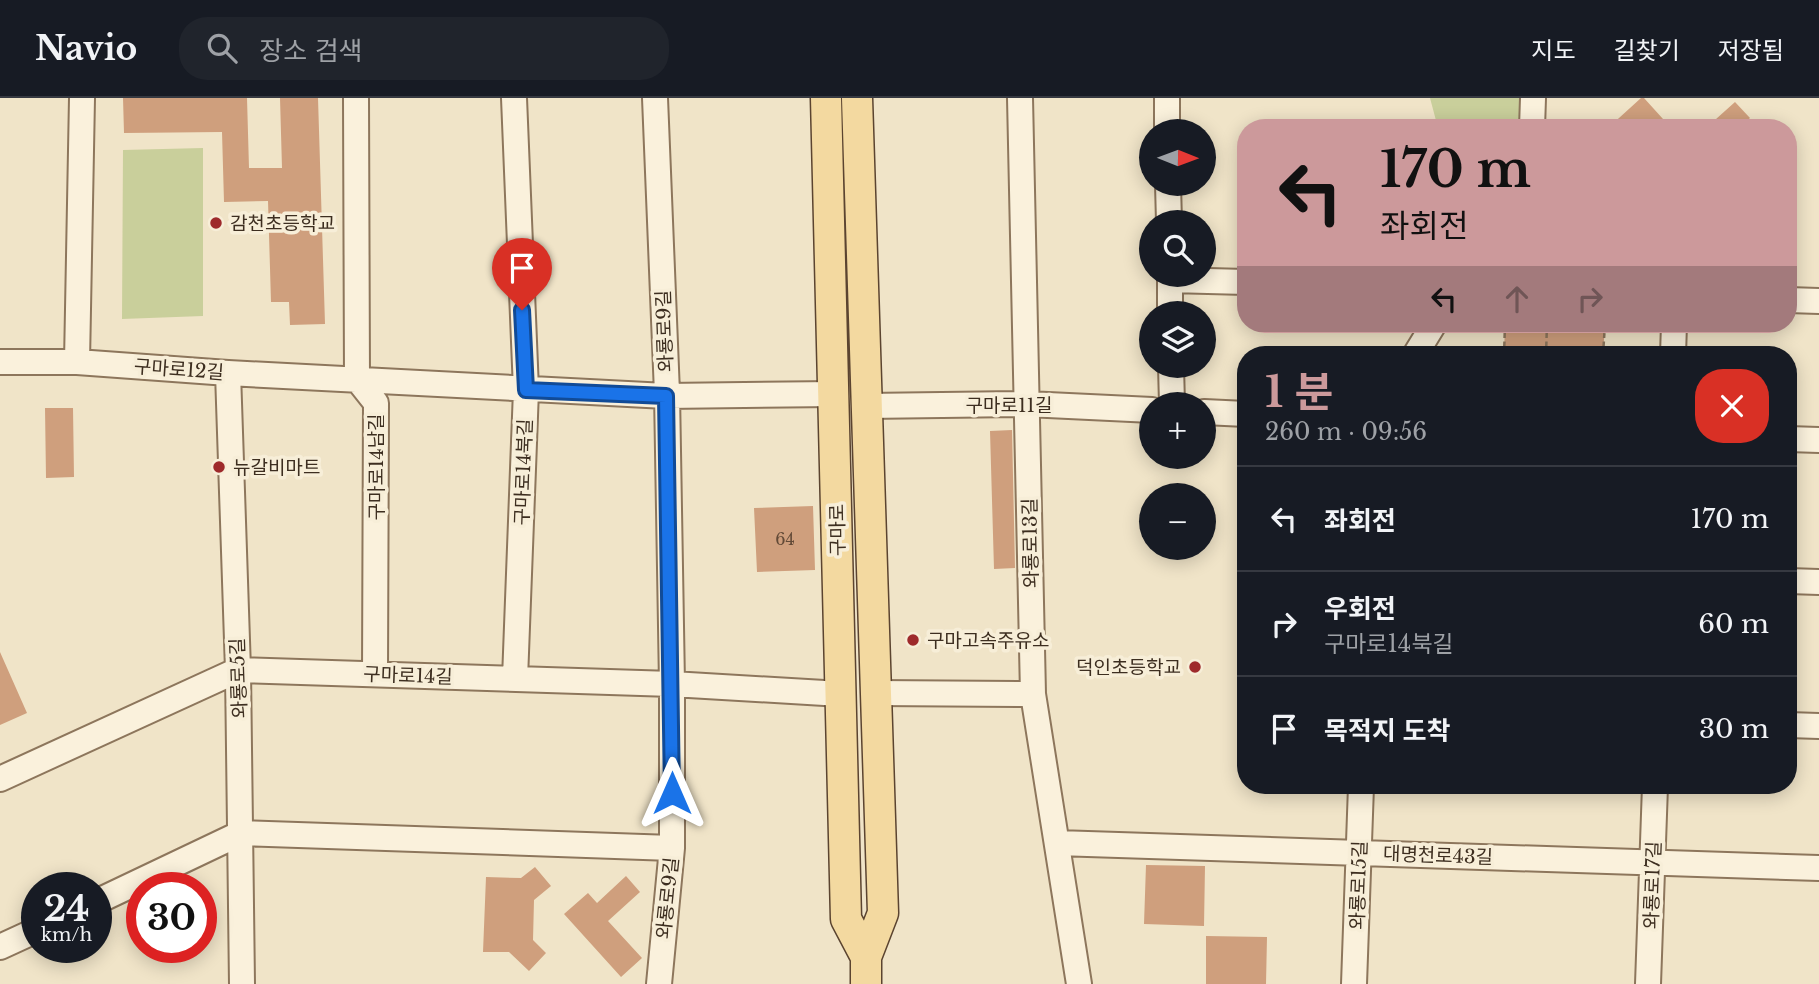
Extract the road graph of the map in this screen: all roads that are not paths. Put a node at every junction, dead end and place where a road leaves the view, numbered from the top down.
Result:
1 (82, 98) edge
2 (356, 98) edge
3 (514, 98) edge
4 (655, 98) edge
5 (826, 98) edge
6 (857, 98) edge
7 (1020, 98) edge
8 (1167, 98) edge
9 (1533, 98) edge
10 (1167, 119) edge
11 (1532, 119) edge
12 (1216, 280) edge
13 (1237, 282) edge
14 (1797, 300) edge
15 (1819, 301) edge
16 (0, 362) edge
17 (77, 362) junction
18 (228, 373) junction
19 (357, 379) junction
20 (526, 390) junction
21 (835, 394) junction
22 (666, 396) junction
23 (1027, 404) junction
24 (866, 406) junction
25 (1139, 409) edge
26 (1216, 413) edge
27 (1237, 414) edge
28 (1797, 439) edge
29 (1819, 440) edge
30 (1797, 581) edge
31 (1819, 582) edge
32 (238, 670) junction
33 (376, 674) junction
34 (515, 679) junction
35 (672, 684) junction
36 (876, 693) junction
37 (841, 694) junction
38 (1033, 694) junction
39 (1797, 725) edge
40 (1819, 726) edge
41 (0, 779) edge
42 (1362, 794) edge
43 (1655, 794) edge
44 (241, 833) junction
45 (1056, 843) junction
46 (672, 848) junction
47 (1359, 852) junction
48 (1653, 863) junction
49 (1819, 868) edge
50 (112, 894) edge
51 (21, 937) edge
52 (0, 947) edge
53 (866, 971) edge
54 (242, 984) edge
55 (659, 984) edge
56 (1079, 984) edge
57 (1354, 984) edge
58 (1648, 984) edge

1 - 17 street
2 - 19 street
3 - 20 street, 구마로14북길
4 - 22 street, 와룡로9길
5 - 21 main road, 구마로
6 - 24 main road, 구마로
7 - 23 street, 와룡로13길
8 - 10 street
9 - 11 street
12 - 13 street
14 - 15 street
16 - 17 street, 구마로12길
17 - 18 street, 구마로12길
18 - 19 street, 구마로12길
18 - 32 street, 와룡로5길
19 - 20 street, 구마로12길
19 - 33 street, 구마로14남길
20 - 22 street, 구마로12길
20 - 34 street, 구마로14북길
21 - 22 street, 구마로12길
21 - 37 main road, 구마로
22 - 35 street, 와룡로9길
23 - 24 street, 구마로11길
23 - 25 street, 구마로11길
23 - 38 street, 와룡로13길
24 - 36 main road, 구마로
26 - 27 street
28 - 29 street
30 - 31 street
32 - 33 street, 구마로14길
32 - 41 street, 구마로14길
32 - 44 street, 와룡로5길
33 - 34 street, 구마로14길
34 - 35 street, 구마로14길
35 - 37 street, 구마로14길
35 - 46 street, 와룡로9길
36 - 38 street
36 - 53 main road, 구마로
37 - 53 main road, 구마로
38 - 45 street, 와룡로13길
39 - 40 street
42 - 47 street, 와룡로15길
43 - 48 street, 와룡로17길
44 - 46 street
44 - 50 street
44 - 54 street, 와룡로5길
45 - 47 street, 대명천로43길
45 - 56 street, 와룡로13길
46 - 55 street, 와룡로9길
47 - 48 street, 대명천로43길
47 - 57 street, 와룡로15길
48 - 49 street, 대명천로43길
48 - 58 street, 와룡로17길
51 - 52 street

